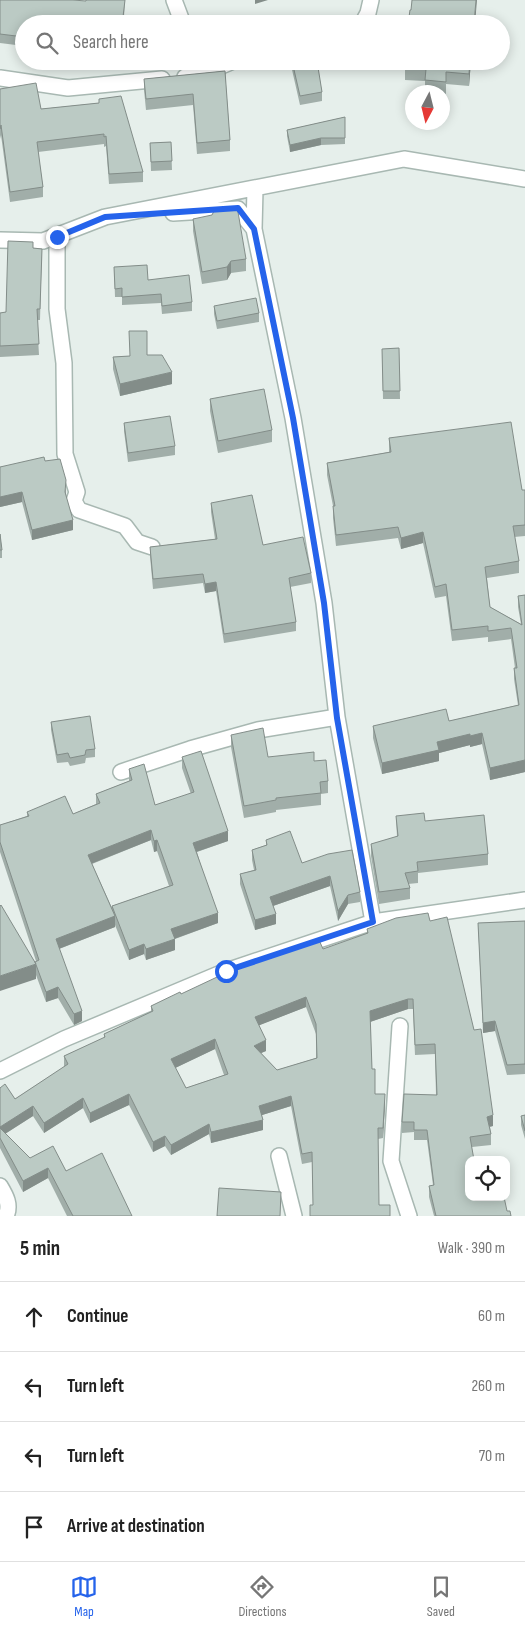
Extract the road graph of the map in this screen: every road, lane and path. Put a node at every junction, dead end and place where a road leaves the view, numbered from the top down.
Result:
1 (174, 0) edge
2 (371, 0) edge
3 (180, 15) edge
4 (367, 15) edge
5 (185, 70) edge
6 (0, 78) edge
7 (525, 179) edge
8 (255, 189) junction
9 (105, 217) junction
10 (254, 229) junction
11 (57, 237) junction
12 (0, 240) edge
13 (152, 547) edge
14 (337, 718) junction
15 (120, 772) dead end
16 (525, 900) edge
17 (373, 922) junction
18 (400, 1026) dead end
19 (0, 1071) edge
20 (279, 1156) dead end
21 (0, 1186) edge
22 (6, 1216) edge
23 (294, 1216) edge
24 (409, 1216) edge

1 - 3 street
2 - 4 street
5 - 6 street
7 - 8 street
8 - 9 street
8 - 10 street
9 - 10 street
9 - 11 street
10 - 14 street
11 - 12 street
11 - 13 street
14 - 15 street
14 - 17 street
16 - 17 street
17 - 19 street
18 - 24 street
20 - 23 street
21 - 22 street

